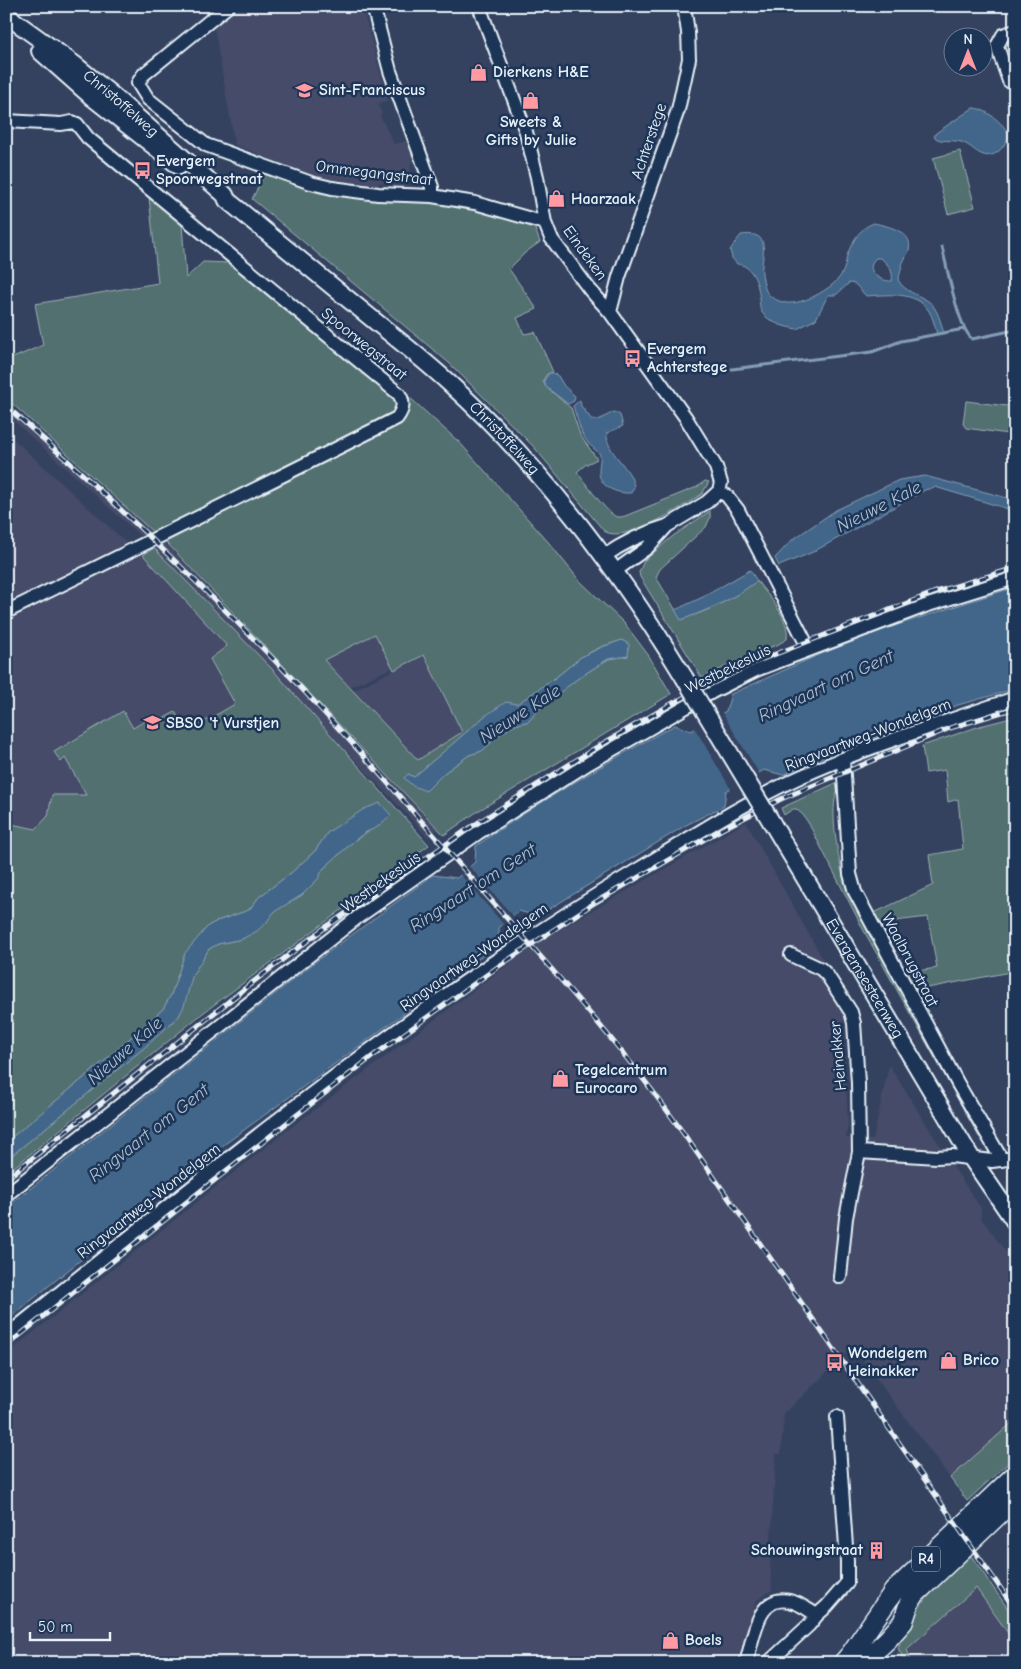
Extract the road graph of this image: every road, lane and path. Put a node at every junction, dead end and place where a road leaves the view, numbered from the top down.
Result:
1 (228, 6) edge
2 (373, 6) edge
3 (479, 6) edge
4 (684, 6) edge
5 (6, 14) edge
6 (6, 22) edge
7 (1015, 31) edge
8 (1009, 81) dead end
9 (6, 121) edge
10 (432, 196) junction
11 (227, 200) junction
12 (545, 222) junction
13 (610, 312) junction
14 (719, 491) junction
15 (667, 526) junction
16 (603, 557) junction
17 (615, 571) junction
18 (1015, 578) edge
19 (6, 612) edge
20 (809, 649) junction
21 (1015, 698) edge
22 (718, 732) joint
23 (842, 760) junction
24 (791, 956) dead end
25 (859, 1152) junction
26 (972, 1159) junction
27 (1008, 1159) edge
28 (6, 1195) edge
29 (1015, 1222) edge
30 (840, 1278) dead end
31 (6, 1336) edge
32 (837, 1417) dead end
33 (1015, 1475) edge
34 (1015, 1499) edge
35 (817, 1615) junction
36 (869, 1660) edge
37 (746, 1663) edge
38 (768, 1663) edge
39 (843, 1663) edge

1 - 10 street, Ommegangstraat
2 - 10 street
3 - 12 street, Eindeken
4 - 13 street, Achterstege
5 - 11 main road, Christoffelweg
6 - 11 main road, Christoffelweg
7 - 8 street
9 - 19 street, Spoorwegstraat
10 - 12 street, Ommegangstraat
11 - 16 main road, Christoffelweg
12 - 13 street, Eindeken
13 - 14 street, Eindeken
14 - 15 street
14 - 20 street
15 - 16 street
15 - 17 street
16 - 17 main road, Christoffelweg
17 - 22 main road, Christoffelweg, bridge
18 - 20 street, Westbekesluis
20 - 28 street, Westbekesluis
21 - 23 street, Ringvaartweg-Wondelgem
22 - 26 main road, Evergemsesteenweg, bridge
23 - 27 street, Waalbrugstraat
23 - 31 street, Ringvaartweg-Wondelgem
24 - 25 street, Heinakker
25 - 26 street
25 - 30 street, Heinakker
26 - 27 street, Waalbrugstraat
26 - 29 main road, Evergemsesteenweg
32 - 35 street
33 - 39 highway, R4
34 - 36 highway, R4
35 - 37 street
35 - 38 street

